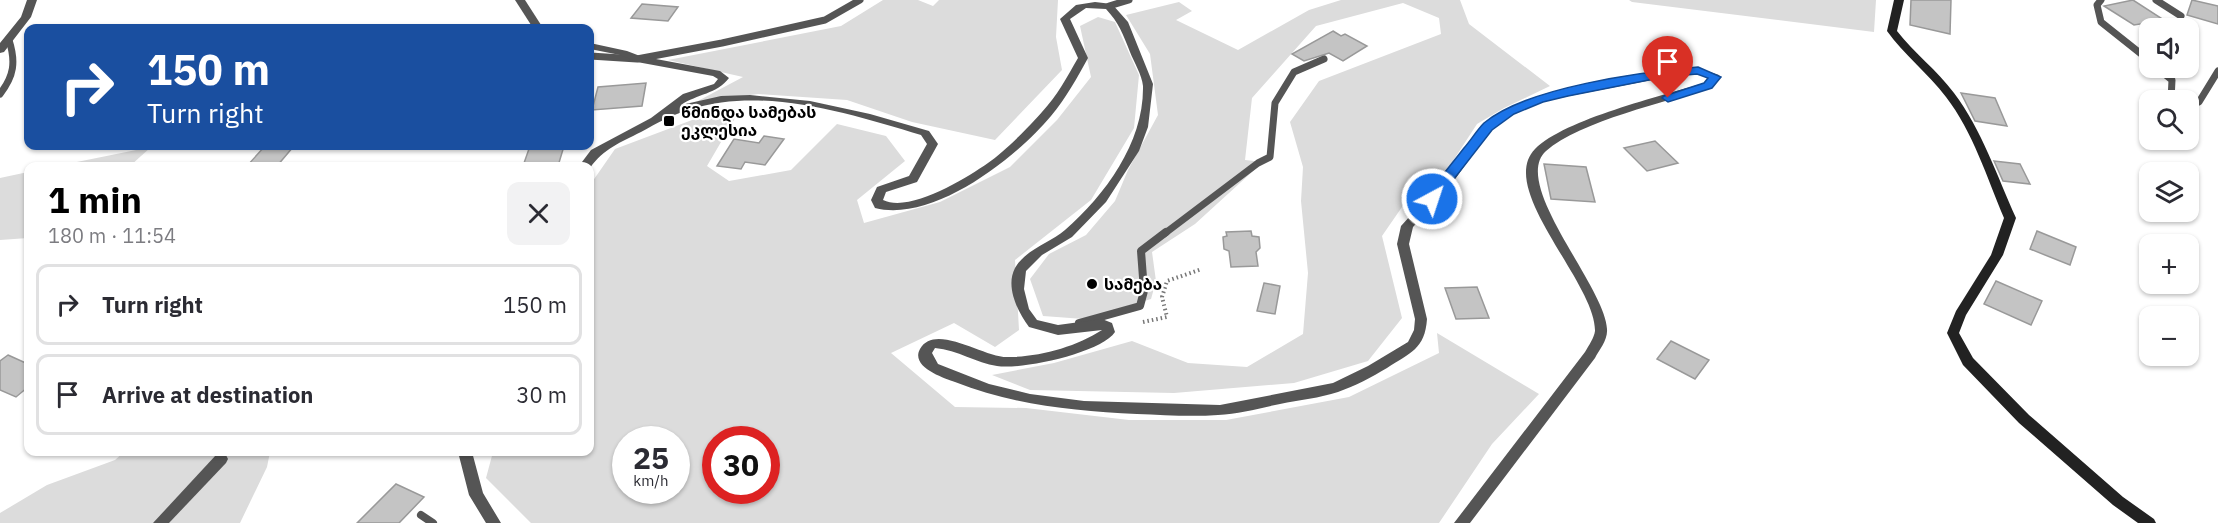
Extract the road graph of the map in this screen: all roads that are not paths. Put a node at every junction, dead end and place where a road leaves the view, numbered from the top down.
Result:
1 (32, 0) edge
2 (520, 0) edge
3 (860, 0) edge
4 (1129, 0) edge
5 (1899, 0) edge
6 (2101, 0) edge
7 (2156, 0) edge
8 (1109, 6) junction
9 (2181, 16) dead end
10 (535, 24) edge
11 (9, 40) junction
12 (594, 47) edge
13 (0, 50) edge
14 (2139, 52) edge
15 (594, 56) edge
16 (637, 58) junction
17 (1324, 59) dead end
18 (2218, 71) edge
19 (0, 94) edge
20 (2199, 102) edge
21 (655, 120) junction
22 (588, 162) edge
23 (1058, 330) junction
24 (216, 456) edge
25 (466, 456) edge
26 (421, 515) dead end
27 (160, 523) edge
28 (433, 523) edge
29 (494, 523) edge
30 (1461, 523) edge
31 (2149, 523) edge

1 - 11 street
2 - 10 street
3 - 16 lane
4 - 8 lane
5 - 31 street
6 - 14 lane
7 - 9 lane
8 - 21 street
8 - 23 street
11 - 13 street
11 - 19 lane
12 - 16 street
15 - 16 lane
16 - 21 street
17 - 23 lane
18 - 20 lane
21 - 22 street
23 - 30 street
24 - 27 street
25 - 29 street
26 - 28 lane

